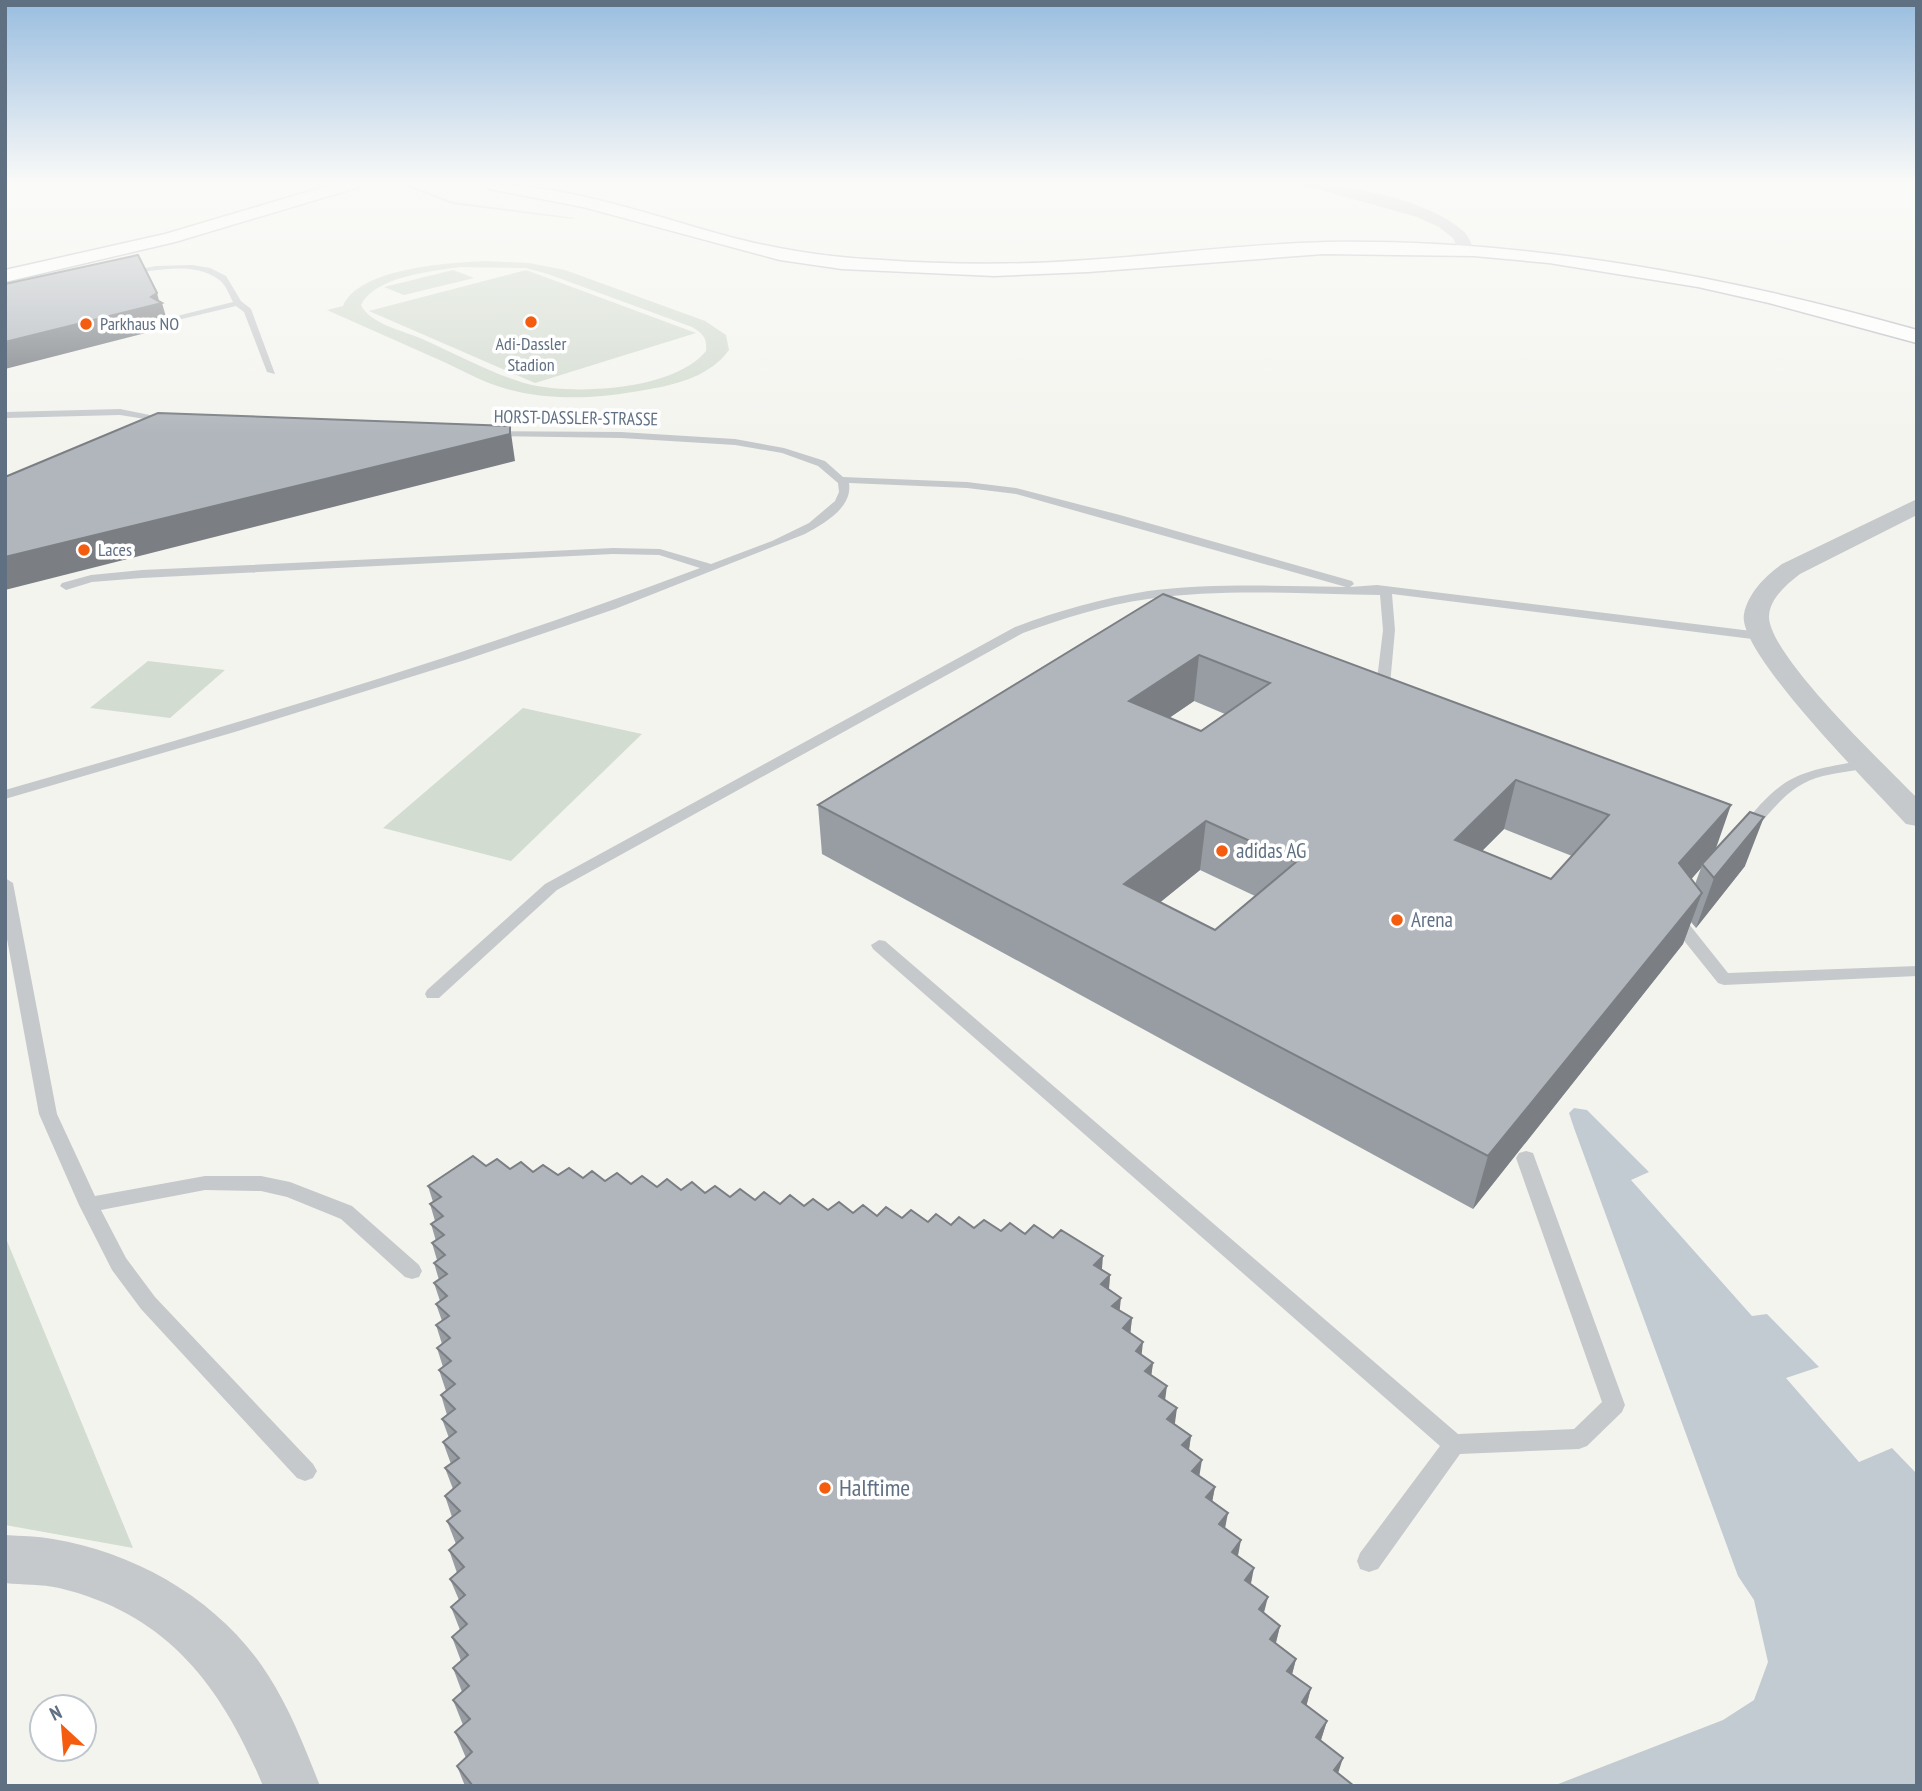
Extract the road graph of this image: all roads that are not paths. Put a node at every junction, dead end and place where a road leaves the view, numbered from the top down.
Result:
1 (39, 268) edge
2 (932, 268) edge
3 (1097, 268) edge
4 (1619, 268) edge
5 (5, 275) edge
6 (109, 277) edge
7 (238, 303) junction
8 (165, 320) edge
9 (1917, 337) edge
10 (272, 372) dead end
11 (5, 415) edge
12 (186, 424) edge
13 (472, 434) edge
14 (842, 480) junction
15 (1917, 506) edge
16 (712, 568) junction
17 (66, 586) dead end
18 (1386, 591) junction
19 (1759, 636) junction
20 (1380, 716) edge
21 (1867, 764) junction
22 (5, 795) edge
23 (1917, 817) edge
24 (1732, 846) edge
25 (5, 883) edge
26 (1680, 904) edge
27 (879, 945) dead end
28 (1917, 971) edge
29 (433, 994) dead end
30 (1526, 1158) edge
31 (89, 1205) junction
32 (412, 1271) dead end
33 (1454, 1444) junction
34 (305, 1471) dead end
35 (5, 1559) edge
36 (1369, 1561) dead end
37 (292, 1786) edge

1 - 5 street
2 - 3 street
4 - 9 street
6 - 7 lane
7 - 8 lane
7 - 10 lane
11 - 12 lane
13 - 14 lane, HORST-DASSLER-STRASSE
14 - 16 lane
14 - 18 lane
15 - 19 street
16 - 17 lane
16 - 22 lane
18 - 19 lane
18 - 20 lane
18 - 29 lane
19 - 21 street
21 - 23 street
21 - 24 lane
25 - 31 lane
26 - 28 lane
27 - 33 lane
30 - 33 lane
31 - 32 lane
31 - 34 lane
33 - 36 lane
35 - 37 street

